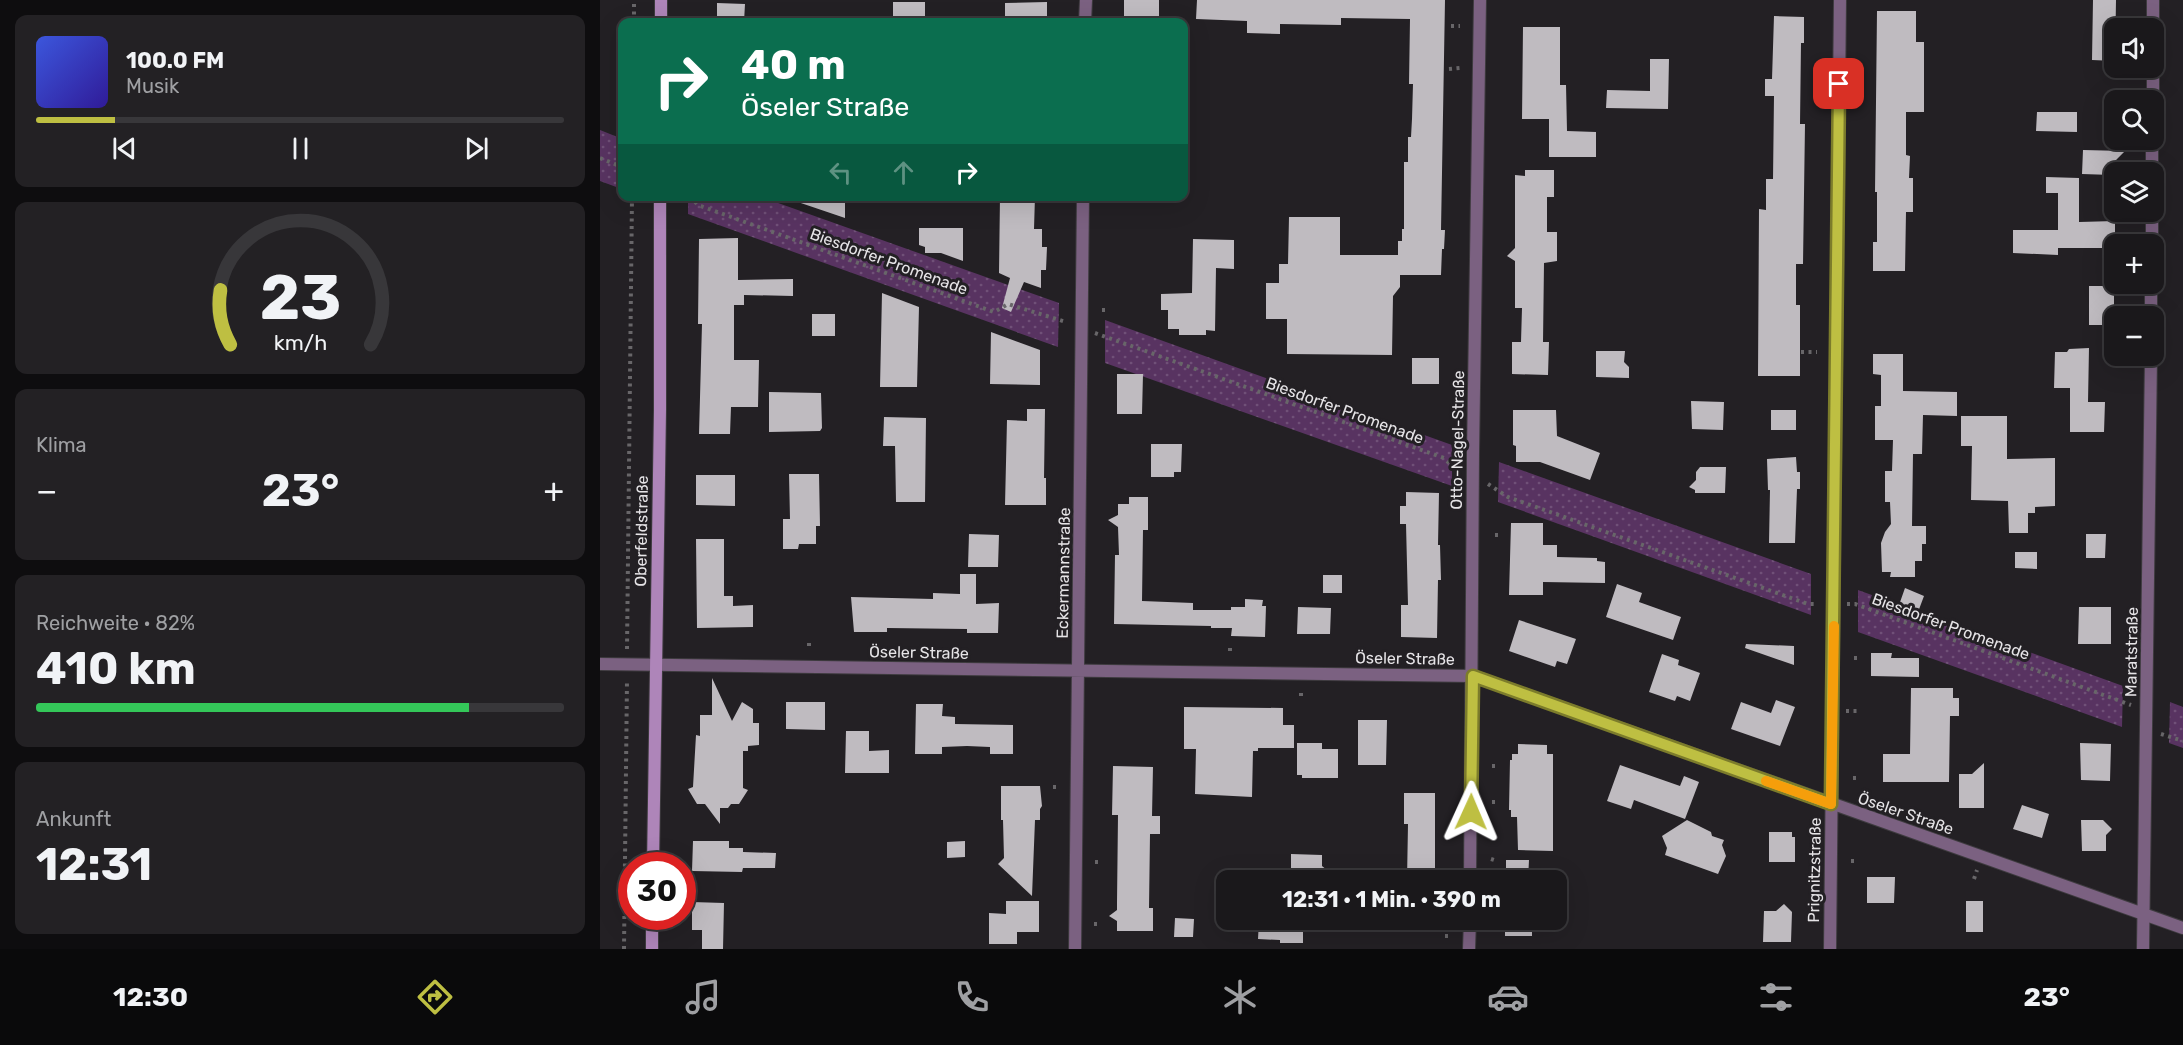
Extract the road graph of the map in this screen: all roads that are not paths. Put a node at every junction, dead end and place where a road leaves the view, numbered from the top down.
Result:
1 (661, 0) edge
2 (1086, 0) edge
3 (1480, 0) edge
4 (1840, 0) edge
5 (2153, 0) edge
6 (661, 18) edge
7 (1085, 18) edge
8 (2153, 18) edge
9 (660, 201) edge
10 (1083, 201) edge
11 (2151, 366) edge
12 (600, 664) edge
13 (655, 664) junction
14 (1078, 670) junction
15 (1473, 676) junction
16 (1831, 804) junction
17 (653, 852) edge
18 (1470, 870) edge
19 (2144, 914) junction
20 (2183, 928) edge
21 (652, 930) edge
22 (1470, 930) edge
23 (652, 949) edge
24 (1075, 949) edge
25 (1469, 949) edge
26 (1830, 949) edge
27 (2143, 949) edge

1 - 6 street
2 - 7 street
3 - 15 street, Otto-Nagel-Straße
4 - 16 street, Prignitzstraße
5 - 8 street
9 - 13 street, Oberfeldstraße
10 - 14 street, Eckermannstraße
11 - 19 street, Maratstraße
12 - 13 street, Öseler Straße
13 - 14 street, Öseler Straße
13 - 17 street, Oberfeldstraße
14 - 15 street, Öseler Straße
14 - 24 street, Eckermannstraße
15 - 16 street, Öseler Straße
15 - 18 street, Otto-Nagel-Straße
16 - 19 street, Öseler Straße
16 - 26 street, Prignitzstraße
19 - 20 street, Öseler Straße
19 - 27 street, Maratstraße
21 - 23 street
22 - 25 street

